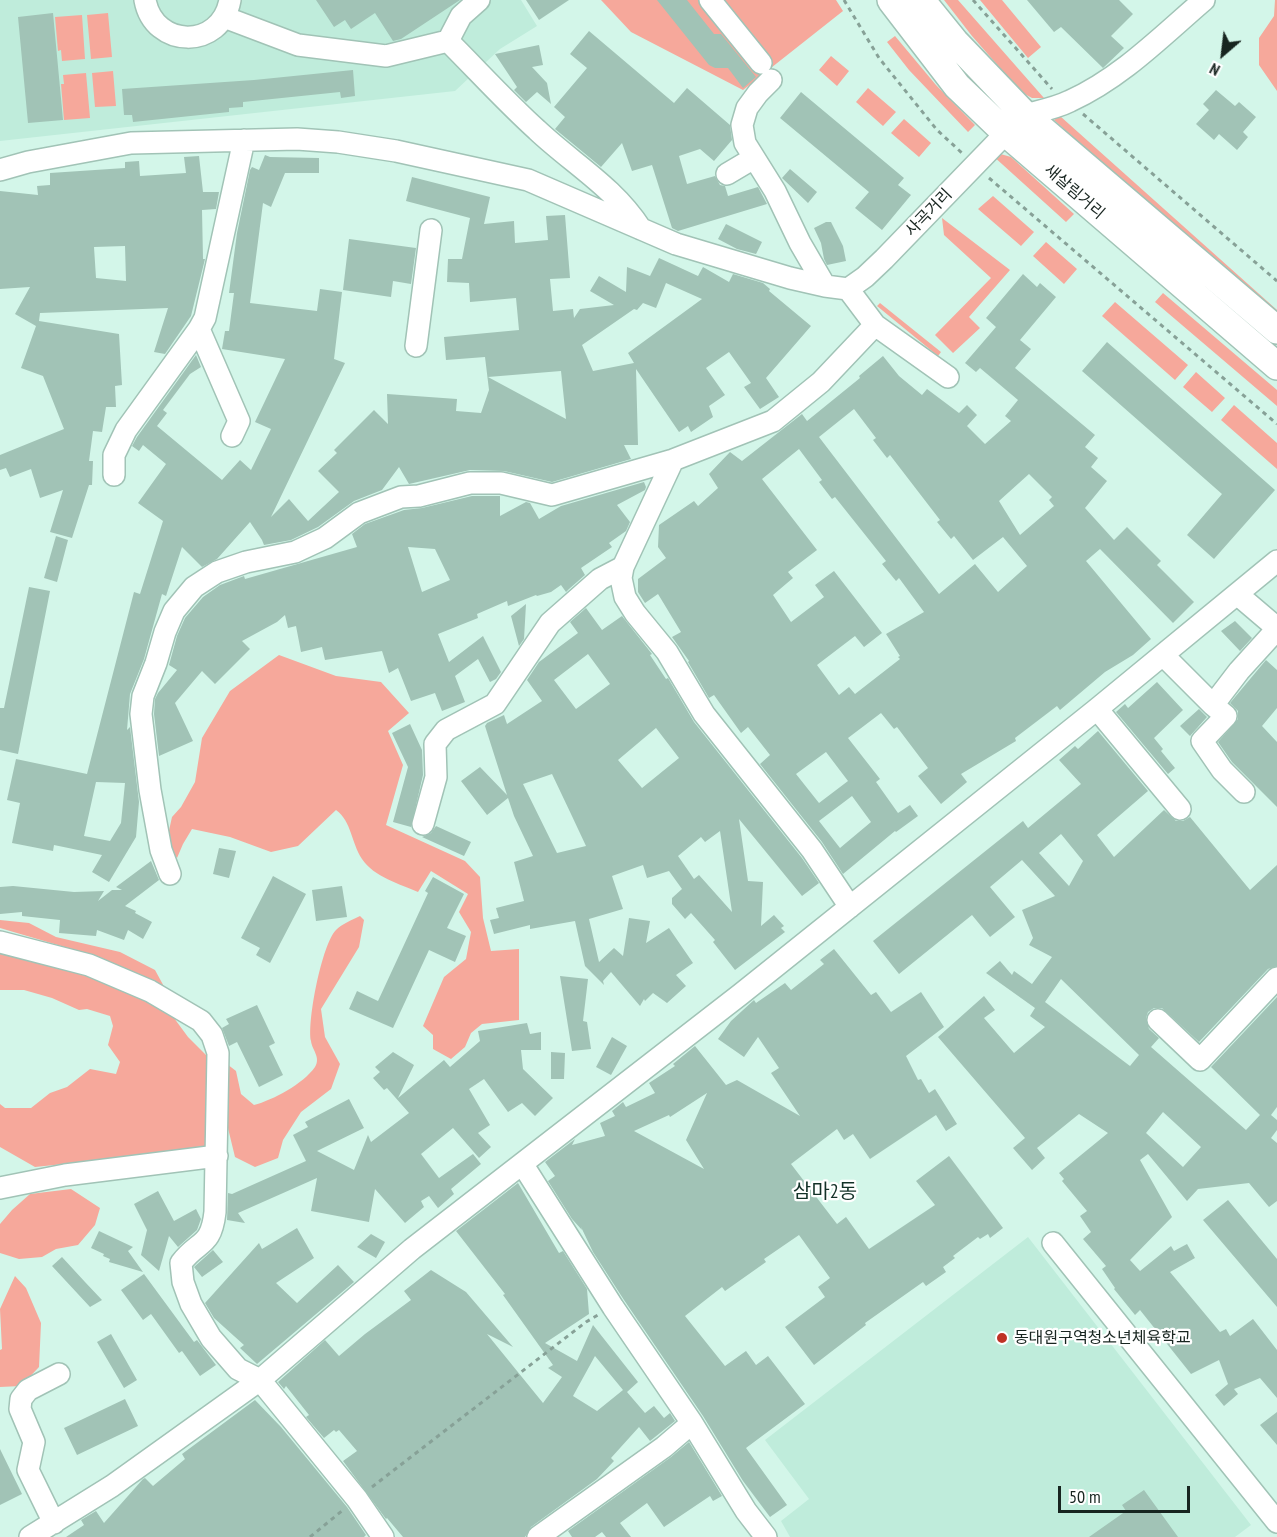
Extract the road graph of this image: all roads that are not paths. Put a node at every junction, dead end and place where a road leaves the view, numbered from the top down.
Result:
1 (146, 0) edge
2 (479, 0) edge
3 (710, 0) edge
4 (891, 0) edge
5 (921, 0) edge
6 (1204, 0) edge
7 (227, 9) edge
8 (448, 41) junction
9 (1025, 115) junction
10 (1006, 134) junction
11 (244, 140) junction
12 (754, 158) junction
13 (0, 170) edge
14 (727, 174) dead end
15 (641, 229) junction
16 (431, 230) dead end
17 (825, 286) junction
18 (848, 289) junction
19 (875, 325) junction
20 (199, 329) junction
21 (1277, 330) edge
22 (416, 346) dead end
23 (1277, 366) edge
24 (948, 376) dead end
25 (232, 436) dead end
26 (673, 460) junction
27 (114, 475) dead end
28 (1277, 561) edge
29 (623, 567) junction
30 (1237, 594) junction
31 (1277, 629) edge
32 (1163, 655) junction
33 (1214, 705) junction
34 (1096, 709) junction
35 (1244, 792) dead end
36 (1180, 808) dead end
37 (423, 824) dead end
38 (170, 873) dead end
39 (850, 907) junction
40 (0, 942) edge
41 (1277, 978) edge
42 (1158, 1020) dead end
43 (217, 1156) junction
44 (523, 1164) junction
45 (0, 1188) edge
46 (1053, 1243) dead end
47 (59, 1374) dead end
48 (260, 1380) junction
49 (692, 1424) junction
50 (1277, 1522) edge
51 (46, 1531) edge
52 (383, 1537) edge
53 (538, 1537) edge
54 (766, 1537) edge

1 - 7 street
2 - 8 street
3 - 12 street
4 - 10 main road, 새살림거리
5 - 9 main road, 새살림거리
6 - 9 street
7 - 8 street
8 - 15 street
9 - 21 main road, 새살림거리
10 - 18 street, 사곡거리
10 - 23 main road, 새살림거리
11 - 13 street
11 - 15 street
11 - 20 street
12 - 14 street
12 - 17 street
15 - 17 street
16 - 22 street
17 - 18 street
18 - 19 street
19 - 24 street
19 - 26 street
20 - 25 street
20 - 27 street
26 - 29 street
26 - 38 street
28 - 30 street
29 - 37 street
29 - 39 street
30 - 31 street
30 - 32 street
31 - 33 street
32 - 33 street
32 - 34 street
33 - 35 street
34 - 36 street
34 - 39 street
39 - 44 street
40 - 43 street
41 - 42 street
43 - 45 street
43 - 48 street
44 - 48 street
44 - 49 street
46 - 50 street
47 - 51 street
48 - 51 street
48 - 52 street
49 - 53 street
49 - 54 street

